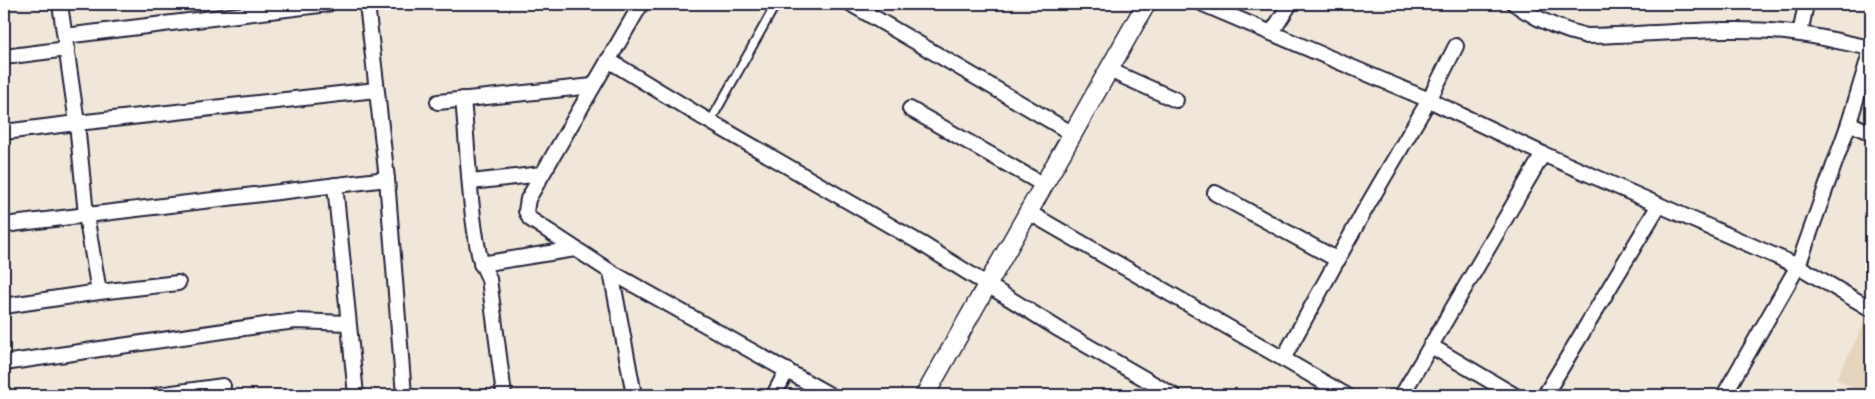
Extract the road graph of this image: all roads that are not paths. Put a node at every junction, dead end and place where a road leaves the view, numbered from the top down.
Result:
1 (60, 4) edge
2 (328, 4) edge
3 (367, 4) edge
4 (640, 4) edge
5 (776, 4) edge
6 (851, 4) edge
7 (1146, 4) edge
8 (1203, 4) edge
9 (1290, 4) edge
10 (1515, 4) edge
11 (1806, 4) edge
12 (1272, 32) junction
13 (1800, 34) junction
14 (66, 43) junction
15 (1456, 46) dead end
16 (1871, 49) edge
17 (4, 57) edge
18 (608, 60) junction
19 (1109, 70) junction
20 (593, 86) junction
21 (376, 90) junction
22 (463, 99) junction
23 (1176, 100) dead end
24 (1429, 100) junction
25 (438, 102) dead end
26 (910, 109) dead end
27 (710, 122) junction
28 (77, 123) junction
29 (1849, 123) junction
30 (4, 132) edge
31 (1871, 133) edge
32 (1073, 134) junction
33 (1543, 154) junction
34 (542, 174) junction
35 (387, 179) junction
36 (471, 182) junction
37 (335, 185) junction
38 (1044, 185) junction
39 (1215, 193) dead end
40 (1659, 205) junction
41 (1028, 212) junction
42 (86, 215) junction
43 (4, 225) edge
44 (575, 249) junction
45 (1338, 260) junction
46 (481, 264) junction
47 (1798, 266) junction
48 (611, 272) junction
49 (178, 283) dead end
50 (987, 286) junction
51 (100, 292) junction
52 (4, 306) edge
53 (1871, 309) edge
54 (348, 323) junction
55 (1431, 346) junction
56 (1283, 359) junction
57 (4, 363) edge
58 (787, 370) junction
59 (223, 386) dead end
60 (158, 395) edge
61 (356, 395) edge
62 (404, 395) edge
63 (504, 395) edge
64 (634, 395) edge
65 (774, 395) edge
66 (830, 395) edge
67 (925, 395) edge
68 (1173, 395) edge
69 (1346, 395) edge
70 (1402, 395) edge
71 (1514, 395) edge
72 (1545, 395) edge
73 (1724, 395) edge

1 - 14 street
2 - 14 street
3 - 21 street
4 - 18 street
5 - 27 lane
6 - 32 street
7 - 19 street
8 - 12 street
9 - 12 street
10 - 13 street
11 - 13 street
12 - 24 street
13 - 16 street
14 - 17 street
14 - 28 street
15 - 24 street
16 - 29 street
18 - 20 street
18 - 27 street
19 - 23 street
19 - 32 street
20 - 22 street
20 - 34 street
21 - 28 street
21 - 35 street
22 - 25 street
22 - 36 street
24 - 33 street
24 - 45 street
26 - 38 street
27 - 50 street
28 - 30 street
28 - 42 street
29 - 31 street
29 - 47 street
32 - 38 street
33 - 40 street
33 - 55 street
34 - 36 street
34 - 44 street
35 - 37 street
35 - 62 street
36 - 46 street
37 - 42 street
37 - 54 street
38 - 41 street
39 - 45 street
40 - 47 street
40 - 72 street
41 - 50 street
41 - 56 street
42 - 43 street
42 - 51 street
44 - 46 street
44 - 48 street
45 - 56 street
46 - 63 street
47 - 53 street
47 - 73 street
48 - 58 street
48 - 64 street
49 - 51 street
50 - 67 street
50 - 68 street
51 - 52 street
54 - 57 street
54 - 61 street
55 - 70 street
55 - 71 street
56 - 69 street
58 - 65 street
58 - 66 street
59 - 60 street

